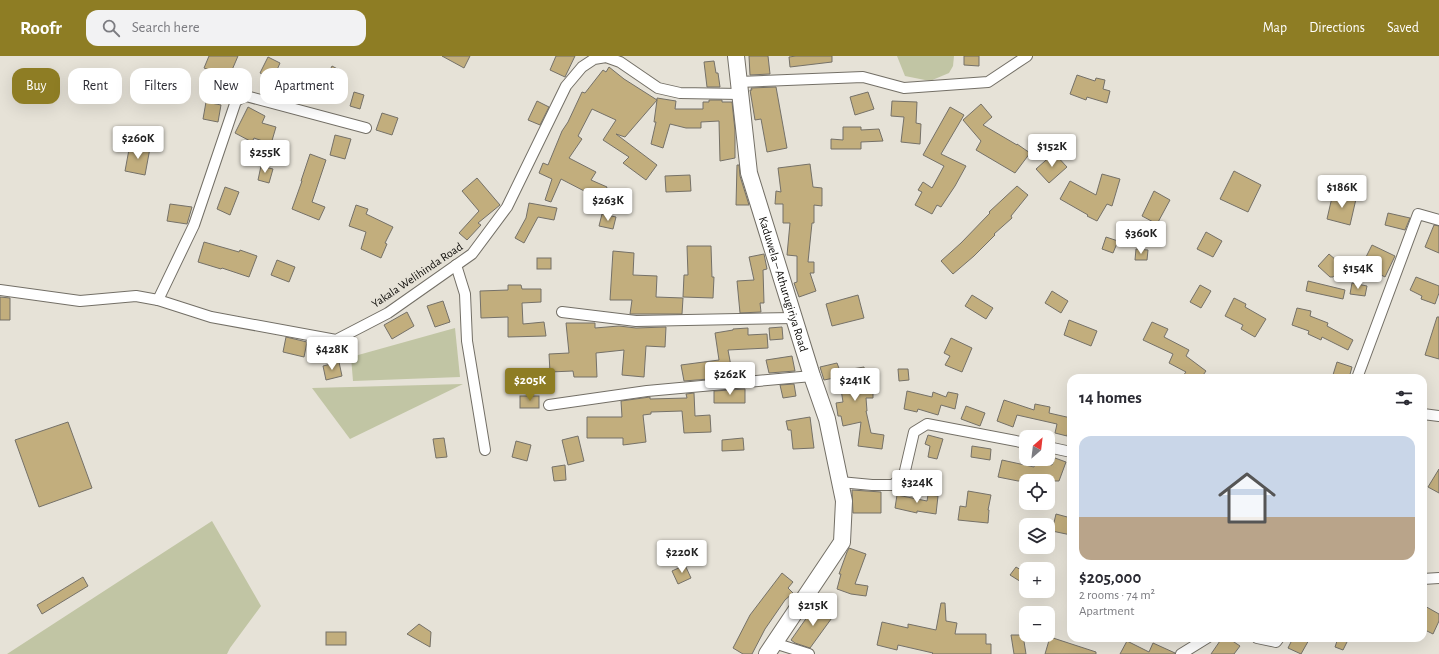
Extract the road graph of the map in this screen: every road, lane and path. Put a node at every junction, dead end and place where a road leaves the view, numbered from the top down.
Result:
1 (736, 56) edge
2 (1028, 56) edge
3 (590, 58) edge
4 (739, 88) junction
5 (366, 128) dead end
6 (1439, 220) edge
7 (456, 265) junction
8 (0, 290) edge
9 (158, 300) junction
10 (562, 312) dead end
11 (794, 318) junction
12 (1358, 374) edge
13 (812, 376) junction
14 (549, 405) dead end
15 (1427, 414) edge
16 (1439, 416) edge
17 (1019, 442) edge
18 (1055, 449) edge
19 (485, 450) dead end
20 (1067, 451) edge
21 (840, 482) junction
22 (1439, 578) edge
23 (1427, 579) edge
24 (1200, 642) edge
25 (770, 649) edge
26 (809, 654) edge
27 (1181, 654) edge

1 - 4 main road, Kaduwela – Athurugiriya Road
2 - 4 street, Yakala Welihinda Road
3 - 4 street, Yakala Welihinda Road
3 - 7 street, Yakala Welihinda Road
4 - 11 main road, Kaduwela – Athurugiriya Road
5 - 9 street
6 - 12 street
7 - 9 street, Yakala Welihinda Road
7 - 19 street
8 - 9 street, Yakala Welihinda Road
10 - 11 street
11 - 13 main road, Kaduwela – Athurugiriya Road
13 - 14 street
13 - 21 main road, Kaduwela – Athurugiriya Road
15 - 16 street
17 - 21 street
18 - 20 street
21 - 25 main road, Kaduwela – Athurugiriya Road
22 - 23 street
24 - 27 street
25 - 26 street

